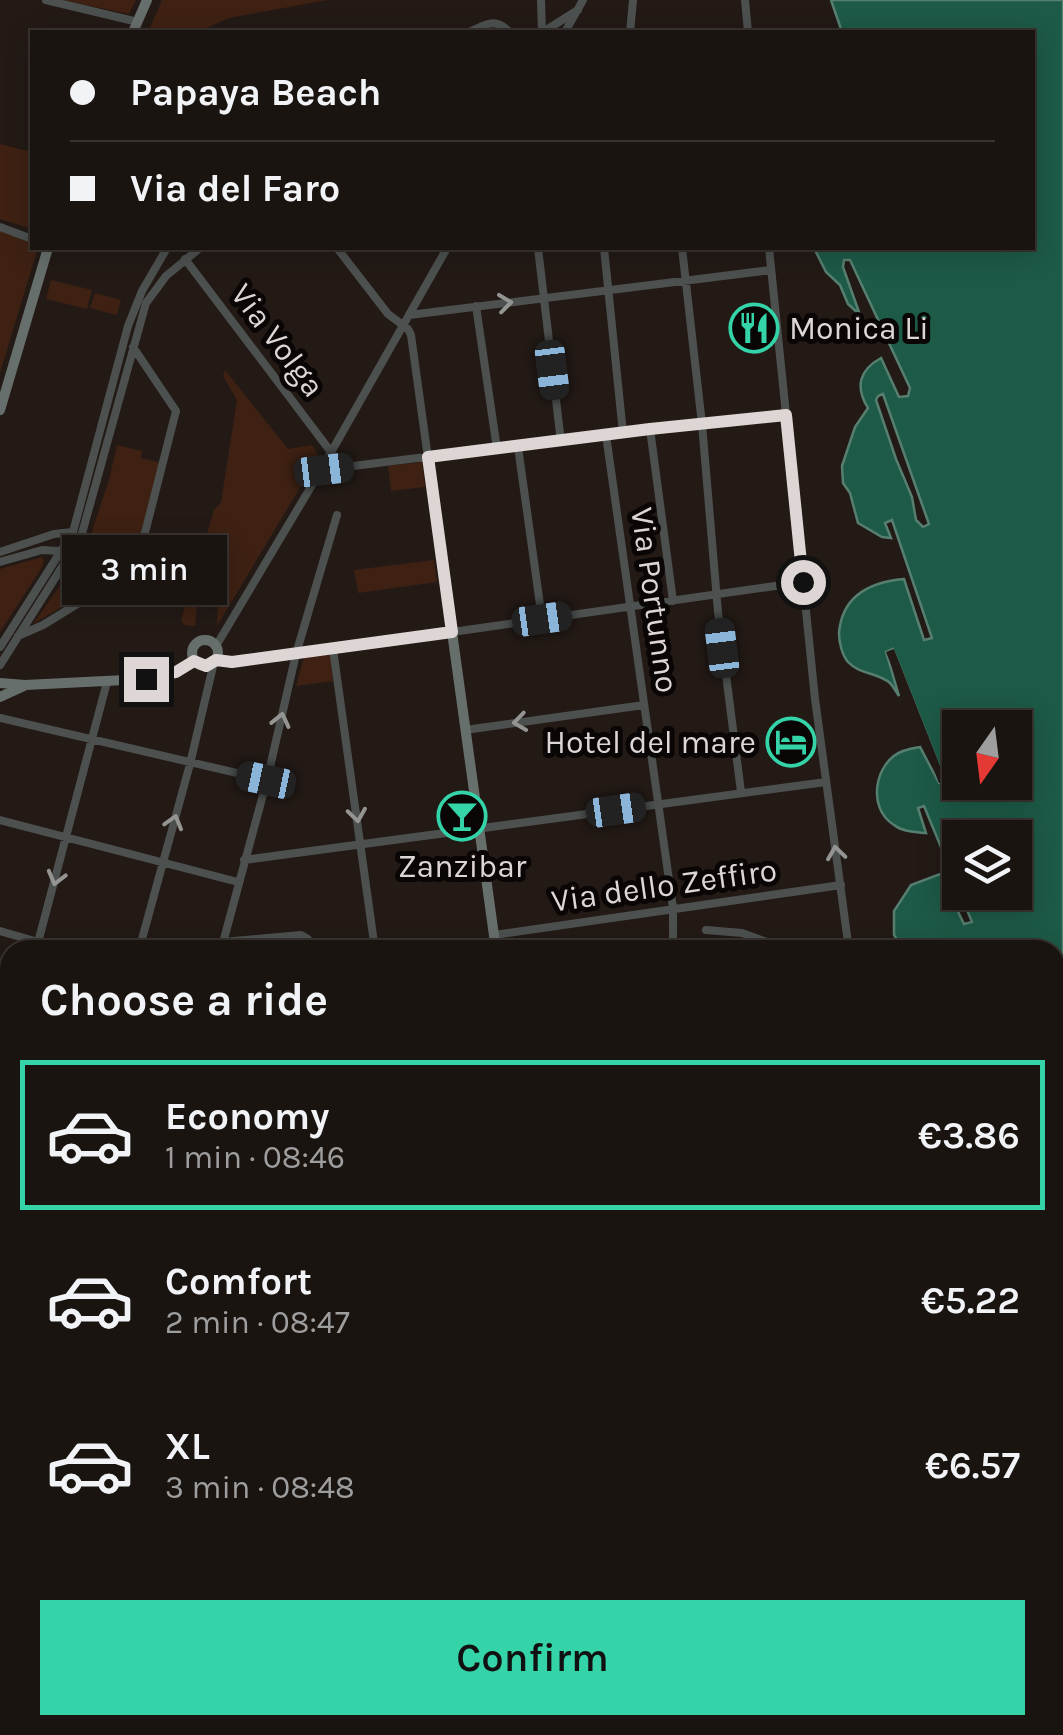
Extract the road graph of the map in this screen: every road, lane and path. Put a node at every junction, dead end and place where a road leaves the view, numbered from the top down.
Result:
1 (46, 0) edge
2 (148, 0) edge
3 (541, 0) edge
4 (583, 0) edge
5 (633, 0) edge
6 (745, 0) edge
7 (578, 10) junction
8 (135, 27) edge
9 (473, 30) edge
10 (506, 30) edge
11 (542, 30) edge
12 (545, 30) edge
13 (566, 30) edge
14 (630, 30) edge
15 (748, 30) edge
16 (0, 227) edge
17 (30, 238) edge
18 (47, 250) edge
19 (165, 250) edge
20 (197, 250) edge
21 (339, 250) edge
22 (446, 250) edge
23 (538, 250) edge
24 (604, 250) edge
25 (682, 250) edge
26 (769, 250) edge
27 (159, 259) junction
28 (185, 259) junction
29 (174, 268) junction
30 (772, 270) junction
31 (686, 280) junction
32 (609, 290) junction
33 (543, 298) junction
34 (476, 306) junction
35 (408, 315) junction
36 (403, 326) junction
37 (133, 346) junction
38 (0, 410) edge
39 (786, 415) junction
40 (702, 424) junction
41 (650, 429) junction
42 (624, 433) junction
43 (606, 435) junction
44 (561, 442) junction
45 (518, 446) junction
46 (497, 449) junction
47 (331, 452) junction
48 (428, 457) junction
49 (321, 470) junction
50 (337, 515) dead end
51 (77, 534) junction
52 (0, 552) edge
53 (58, 552) junction
54 (70, 555) junction
55 (0, 562) edge
56 (803, 582) junction
57 (716, 594) junction
58 (673, 601) junction
59 (630, 606) junction
60 (542, 619) junction
61 (452, 632) junction
62 (18, 636) junction
63 (216, 646) junction
64 (0, 647) edge
65 (334, 649) junction
66 (296, 654) junction
67 (194, 661) junction
68 (215, 661) junction
69 (0, 664) edge
70 (107, 682) junction
71 (0, 684) edge
72 (25, 686) junction
73 (0, 697) edge
74 (644, 705) junction
75 (0, 718) edge
76 (465, 730) junction
77 (91, 740) junction
78 (190, 764) junction
79 (266, 780) junction
80 (826, 782) junction
81 (742, 792) junction
82 (658, 804) junction
83 (0, 820) edge
84 (478, 829) junction
85 (66, 838) junction
86 (361, 844) junction
87 (244, 860) junction
88 (162, 864) junction
89 (238, 882) junction
90 (841, 885) junction
91 (674, 908) junction
92 (706, 930) dead end
93 (494, 935) junction
94 (39, 940) edge
95 (142, 940) edge
96 (224, 940) edge
97 (258, 940) edge
98 (307, 940) edge
99 (375, 940) edge
100 (495, 940) edge
101 (673, 940) edge
102 (761, 940) edge
103 (848, 940) edge

1 - 8 street
2 - 8 street
3 - 11 street
4 - 7 street
5 - 14 street
6 - 15 street
7 - 12 street
7 - 13 street
9 - 10 street
16 - 17 street
18 - 38 street
19 - 27 street
20 - 28 street
21 - 36 street
22 - 35 street
23 - 33 street
24 - 32 street
25 - 31 street
26 - 30 street
27 - 29 street
27 - 51 street
28 - 29 street
28 - 47 street, Via Volga
29 - 37 street
30 - 31 street
30 - 39 street
31 - 32 street
31 - 40 street
32 - 33 street
32 - 42 street
34 -> 33 street
33 - 44 street
34 - 35 street
34 - 46 street
35 - 36 street
36 - 47 street
36 - 48 street
37 - 51 street
37 - 62 street
39 - 40 street
39 - 56 street
40 - 41 street
40 - 57 street
41 - 42 street
41 - 58 street
42 - 43 street
43 - 44 street
43 - 59 street, Via Portunno
44 - 45 street
45 - 46 street
45 - 60 street
46 - 48 street
47 - 49 street
48 - 49 street
48 - 61 street
49 - 63 street
50 - 66 street
51 - 52 street
51 - 53 street
51 - 54 street
53 - 54 street
53 - 55 street
53 - 64 street
54 - 62 street
56 - 57 street
56 - 80 street
57 - 58 street
57 - 81 street
58 - 59 street
59 - 60 street
59 - 74 street, Via Portunno
60 - 61 street
61 - 65 street
61 - 76 street
62 - 69 street
63 - 67 street
63 - 68 street
65 - 66 street
65 -> 86 street
66 - 68 street
79 -> 66 street
67 - 68 street
67 - 70 street
68 - 78 street
70 - 72 street
70 - 77 street
71 - 72 street
72 - 73 street
74 -> 76 street
74 - 82 street, Via Portunno
75 - 77 street
76 - 84 street
77 - 78 street
77 - 85 street
78 - 79 street
88 -> 78 street
79 - 87 street
80 - 81 street
90 -> 80 street
81 - 82 street
82 - 84 street
82 - 91 street, Via Portunno
83 - 85 street
84 - 86 street
84 - 93 street
85 - 88 street
85 -> 94 street
86 - 87 street
86 - 99 street
87 - 89 street
88 - 89 street
88 - 95 street
89 - 96 street
90 - 91 street, Via dello Zeffiro
90 - 103 street
91 - 93 street, Via dello Zeffiro
91 - 101 street, Via Portunno
92 - 102 street
93 - 100 street
97 - 98 street

